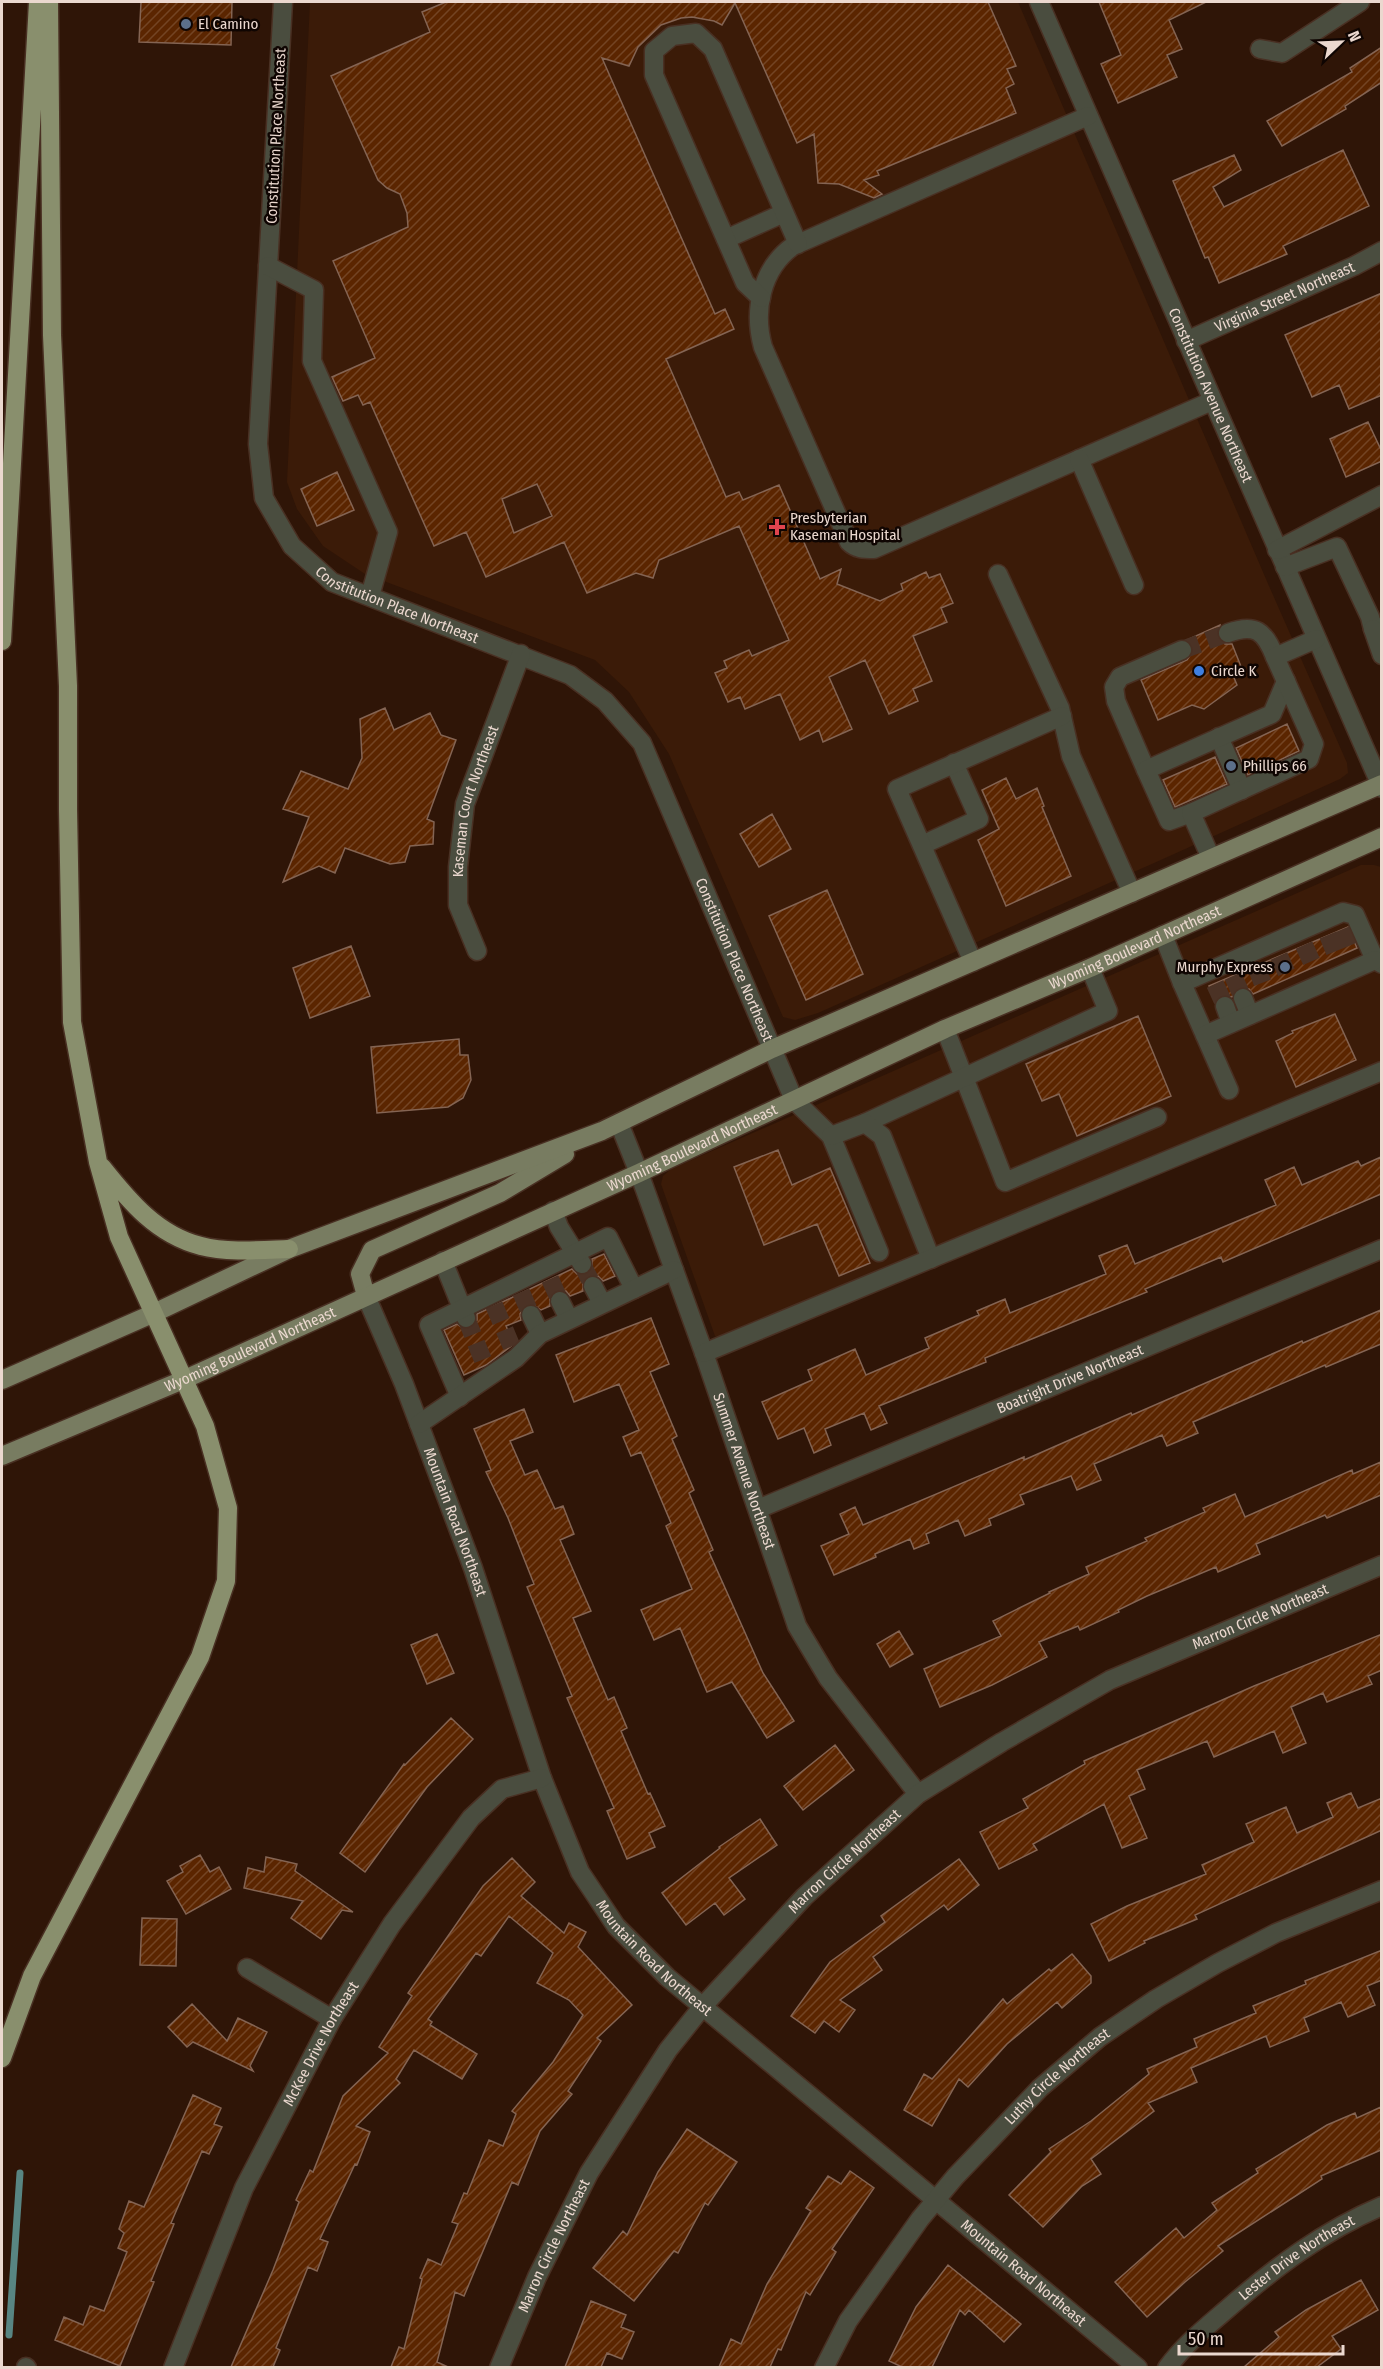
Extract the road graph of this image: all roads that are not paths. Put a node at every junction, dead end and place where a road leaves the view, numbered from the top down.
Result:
1 (38, 2) edge
2 (50, 2) edge
3 (283, 2) edge
4 (1039, 2) edge
5 (1360, 2) edge
6 (1260, 49) dead end
7 (1089, 116) junction
8 (784, 213) junction
9 (726, 239) junction
10 (798, 244) junction
11 (1382, 251) edge
12 (268, 266) junction
13 (761, 298) junction
14 (1186, 341) junction
15 (1212, 401) junction
16 (1079, 459) junction
17 (1382, 495) edge
18 (1277, 550) junction
19 (1285, 567) junction
20 (998, 574) dead end
21 (1134, 585) dead end
22 (370, 596) junction
23 (1377, 628) edge
24 (1228, 633) tunnel mouth
25 (1316, 639) junction
26 (2, 641) edge
27 (1182, 650) tunnel mouth
28 (521, 654) junction
29 (1382, 655) edge
30 (1275, 657) junction
31 (1286, 681) junction
32 (1062, 716) junction
33 (1219, 737) junction
34 (954, 763) junction
35 (1146, 770) junction
36 (1381, 786) edge
37 (1242, 790) junction
38 (1191, 813) junction
39 (1382, 837) edge
40 (922, 844) junction
41 (1211, 858) junction
42 (1132, 893) junction
43 (1163, 935) junction
44 (477, 951) dead end
45 (973, 962) junction
46 (1358, 962) edge
47 (1090, 968) junction
48 (1182, 983) junction
49 (945, 1029) junction
50 (1205, 1035) junction
51 (772, 1049) junction
52 (1382, 1071) edge
53 (964, 1077) junction
54 (1229, 1090) dead end
55 (794, 1100) junction
56 (1157, 1117) dead end
57 (619, 1123) junction
58 (866, 1123) junction
59 (602, 1131) junction
60 (831, 1136) junction
61 (98, 1162) junction
62 (639, 1173) junction
63 (553, 1211) junction
64 (289, 1249) junction
65 (1382, 1249) edge
66 (879, 1252) dead end
67 (580, 1258) junction
68 (931, 1259) junction
69 (443, 1261) junction
70 (674, 1270) junction
71 (593, 1286) tunnel mouth
72 (634, 1289) junction
73 (366, 1296) junction
74 (560, 1301) tunnel mouth
75 (602, 1303) junction
76 (464, 1313) junction
77 (152, 1314) junction
78 (531, 1315) tunnel mouth
79 (569, 1318) junction
80 (540, 1334) junction
81 (704, 1353) junction
82 (2, 1380) edge
83 (183, 1380) junction
84 (460, 1397) junction
85 (419, 1424) junction
86 (8, 1454) edge
87 (758, 1509) junction
88 (1382, 1565) edge
89 (542, 1778) junction
90 (918, 1794) junction
91 (1382, 1890) edge
92 (247, 1968) dead end
93 (703, 2006) junction
94 (332, 2019) junction
95 (2, 2058) edge
96 (936, 2198) junction
97 (1382, 2206) edge
98 (173, 2367) edge
99 (500, 2367) edge
100 (824, 2367) edge
101 (1138, 2367) edge
102 (1167, 2367) edge

1 - 26 highway
2 - 61 highway
3 - 12 street, Constitution Place Northeast
4 - 7 street, Constitution Avenue Northeast
5 - 6 street
7 - 10 street
7 - 14 street, Constitution Avenue Northeast
8 - 9 street
8 - 9 street
8 - 10 street
9 - 13 street
10 - 13 street
11 - 14 street, Virginia Street Northeast
12 - 22 street
12 - 22 street, Constitution Place Northeast
13 - 16 street
14 - 15 street, Constitution Avenue Northeast
15 - 16 street
15 - 18 street, Constitution Avenue Northeast
16 - 21 street
17 - 18 street
18 - 19 street, Constitution Avenue Northeast
19 - 23 street
19 - 25 street, Constitution Avenue Northeast
20 - 32 street
22 - 28 street, Constitution Place Northeast
23 - 29 street
24 - 30 street
25 - 30 street
25 - 36 street, Constitution Avenue Northeast
27 - 35 street
28 - 44 street, Kaseman Court Northeast
28 - 51 street, Constitution Place Northeast
30 - 31 street
31 - 33 street
31 - 37 street
32 - 34 street
32 - 42 street
33 - 35 street
33 - 37 street
34 - 40 street
34 - 40 street
35 - 38 street
36 - 41 main road
37 - 38 street
38 - 41 street
39 - 43 main road, Wyoming Boulevard Northeast
40 - 45 street
41 - 42 main road
42 - 45 main road
43 - 47 main road, Wyoming Boulevard Northeast
43 - 48 street
45 - 51 main road
46 - 48 street
46 - 50 street
47 - 49 main road, Wyoming Boulevard Northeast
47 - 53 street
48 - 50 street
49 - 53 street
49 - 55 main road, Wyoming Boulevard Northeast
50 - 54 street
51 - 55 street, Constitution Place Northeast
51 - 57 main road
52 - 68 street
53 - 56 street
53 - 58 street
55 - 60 street
55 - 62 main road, Wyoming Boulevard Northeast
57 - 59 main road
57 - 62 street, Summer Avenue Northeast
58 - 60 street
58 - 68 street
59 - 64 main road
59 - 73 main road
60 - 66 street
61 - 64 highway
61 - 77 highway
62 - 63 main road, Wyoming Boulevard Northeast
62 - 70 street, Summer Avenue Northeast
63 - 67 street
63 - 69 main road, Wyoming Boulevard Northeast
64 - 77 main road
65 - 87 street, Boatright Drive Northeast
67 - 72 street
67 - 76 street
68 - 81 street
69 - 73 main road, Wyoming Boulevard Northeast
69 - 76 street
70 - 72 street
70 - 81 street, Summer Avenue Northeast
71 - 75 street
72 - 75 street
73 - 83 main road, Wyoming Boulevard Northeast
73 - 85 street, Mountain Road Northeast
74 - 79 street
75 - 79 street
76 - 84 street
77 - 82 main road
77 - 83 highway
78 - 80 street
79 - 80 street
80 - 84 street
81 - 87 street, Summer Avenue Northeast
83 - 86 main road, Wyoming Boulevard Northeast
83 - 95 highway
84 - 85 street
85 - 89 street, Mountain Road Northeast
87 - 90 street, Summer Avenue Northeast
88 - 90 street, Marron Circle Northeast
89 - 93 street, Mountain Road Northeast
89 - 94 street, McKee Drive Northeast
90 - 93 street, Marron Circle Northeast
91 - 96 street, Luthy Circle Northeast
92 - 94 street
93 - 96 street, Mountain Road Northeast
93 - 99 street, Marron Circle Northeast
94 - 98 street, McKee Drive Northeast
96 - 100 street, Luthy Circle Northeast
96 - 101 street, Mountain Road Northeast
97 - 102 street, Lester Drive Northeast

